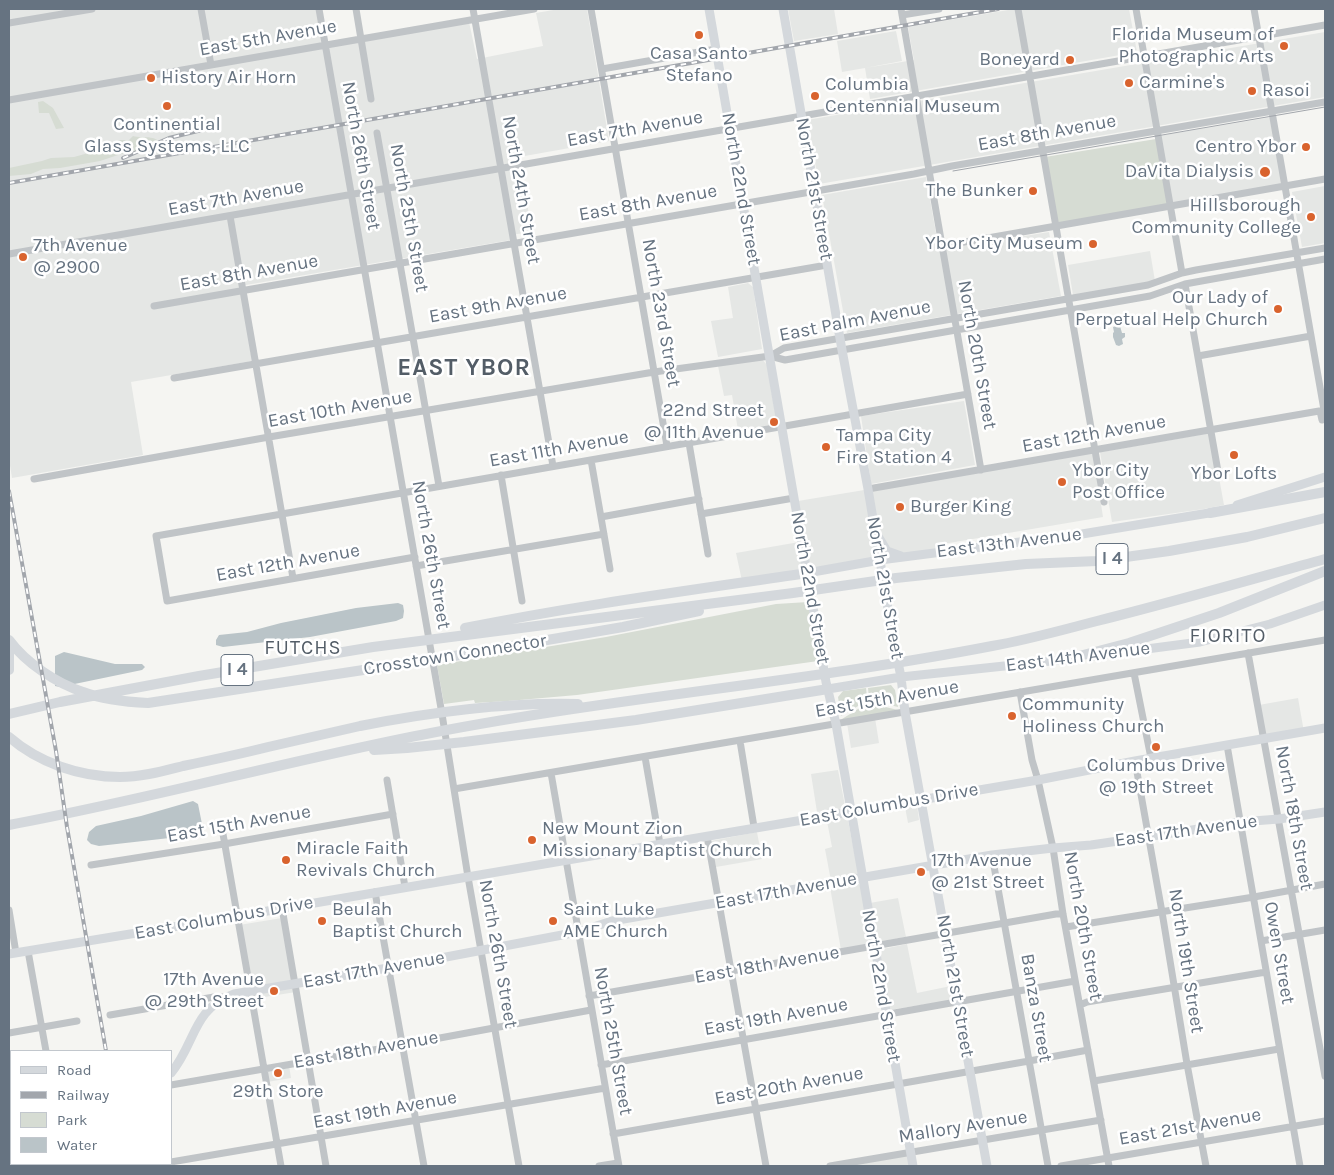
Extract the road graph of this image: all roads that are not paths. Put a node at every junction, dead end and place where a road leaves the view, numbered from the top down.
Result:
1 (92, 9) edge
2 (201, 9) edge
3 (319, 9) edge
4 (356, 9) edge
5 (473, 9) edge
6 (534, 9) edge
7 (591, 9) edge
8 (709, 9) edge
9 (783, 9) edge
10 (938, 9) edge
11 (1018, 9) edge
12 (1136, 9) edge
13 (1254, 9) edge
14 (901, 12) edge
15 (475, 19) junction
16 (9, 23) edge
17 (1325, 25) edge
18 (1259, 36) junction
19 (361, 39) junction
20 (326, 45) junction
21 (716, 49) junction
22 (1144, 56) junction
23 (211, 65) junction
24 (602, 69) junction
25 (1030, 76) junction
26 (916, 96) junction
27 (371, 99) dead end
28 (9, 100) edge
29 (1325, 102) edge
30 (1272, 110) junction
31 (801, 116) junction
32 (730, 129) junction
33 (1157, 130) junction
34 (377, 133) dead end
35 (616, 148) junction
36 (1042, 150) junction
37 (501, 168) junction
38 (929, 171) junction
39 (1325, 179) edge
40 (1285, 186) junction
41 (387, 188) junction
42 (814, 191) junction
43 (352, 194) junction
44 (743, 203) junction
45 (1170, 206) junction
46 (230, 216) junction
47 (628, 223) junction
48 (1056, 226) junction
49 (514, 243) junction
50 (942, 246) junction
51 (1325, 248) edge
52 (1296, 253) junction
53 (9, 254) edge
54 (1325, 259) edge
55 (400, 263) junction
56 (1298, 263) junction
57 (827, 265) junction
58 (365, 269) junction
59 (1182, 273) junction
60 (756, 277) junction
61 (1185, 284) junction
62 (243, 290) junction
63 (641, 297) junction
64 (1068, 299) junction
65 (154, 306) dead end
66 (1070, 310) junction
67 (527, 317) junction
68 (955, 318) junction
69 (957, 330) junction
70 (1311, 336) junction
71 (413, 337) junction
72 (840, 338) junction
73 (378, 343) junction
74 (842, 350) junction
75 (770, 356) junction
76 (1198, 356) junction
77 (256, 364) junction
78 (654, 372) junction
79 (174, 378) dead end
80 (540, 392) junction
81 (968, 394) junction
82 (1323, 410) edge
83 (426, 411) junction
84 (854, 414) junction
85 (390, 417) junction
86 (1322, 420) dead end
87 (782, 426) junction
88 (1210, 430) junction
89 (269, 437) junction
90 (689, 443) junction
91 (667, 446) junction
92 (1095, 450) junction
93 (591, 460) junction
94 (553, 466) junction
95 (981, 470) junction
96 (500, 476) junction
97 (1325, 476) edge
98 (1219, 477) dead end
99 (34, 479) dead end
100 (439, 486) junction
101 (868, 489) junction
102 (404, 492) junction
103 (1325, 492) edge
104 (794, 498) junction
105 (699, 500) junction
106 (1104, 502) dead end
107 (1210, 513) junction
108 (282, 514) junction
109 (701, 514) junction
110 (600, 516) junction
111 (1325, 518) edge
112 (875, 529) junction
113 (604, 534) junction
114 (514, 550) junction
115 (708, 554) dead end
116 (415, 557) junction
117 (904, 557) junction
118 (880, 560) junction
119 (1325, 560) edge
120 (416, 566) junction
121 (610, 569) dead end
122 (1325, 571) edge
123 (808, 573) junction
124 (294, 578) junction
125 (769, 596) junction
126 (167, 600) joint
127 (522, 601) dead end
128 (1325, 605) edge
129 (446, 635) junction
130 (9, 640) edge
131 (1325, 640) edge
132 (9, 651) edge
133 (1248, 653) junction
134 (1064, 660) junction
135 (9, 670) edge
136 (1134, 673) junction
137 (901, 677) junction
138 (828, 689) junction
139 (1020, 692) junction
140 (601, 705) junction
141 (905, 712) junction
142 (9, 714) edge
143 (836, 724) junction
144 (1325, 728) edge
145 (9, 737) edge
146 (1264, 739) junction
147 (740, 741) junction
148 (1227, 745) junction
149 (340, 752) junction
150 (645, 757) junction
151 (1151, 758) junction
152 (1135, 761) junction
153 (551, 773) junction
154 (387, 780) dead end
155 (1038, 780) junction
156 (454, 789) junction
157 (921, 799) junction
158 (850, 812) junction
159 (1325, 812) edge
160 (394, 814) junction
161 (1279, 819) junction
162 (1240, 822) junction
163 (9, 825) edge
164 (754, 828) junction
165 (223, 834) dead end
166 (707, 836) junction
167 (1148, 837) junction
168 (224, 844) junction
169 (660, 844) junction
170 (1053, 848) junction
171 (992, 855) junction
172 (566, 860) junction
173 (91, 865) dead end
174 (933, 866) junction
175 (468, 877) junction
176 (862, 878) junction
177 (1325, 884) edge
178 (405, 887) junction
179 (1290, 890) junction
180 (375, 892) junction
181 (1254, 897) junction
182 (719, 902) junction
183 (282, 908) junction
184 (9, 910) edge
185 (1162, 912) junction
186 (1063, 914) junction
187 (237, 916) junction
188 (1005, 924) junction
189 (1066, 927) junction
190 (1325, 930) edge
191 (578, 932) junction
192 (945, 934) junction
193 (1299, 934) junction
194 (1261, 941) junction
195 (874, 946) junction
196 (481, 950) junction
197 (28, 951) junction
198 (12, 953) edge
199 (388, 968) junction
200 (731, 971) junction
201 (1266, 972) junction
202 (1075, 982) junction
203 (296, 984) junction
204 (1174, 988) junction
205 (250, 990) junction
206 (1017, 992) junction
207 (588, 996) junction
208 (224, 997) junction
209 (958, 1003) junction
210 (1080, 1005) junction
211 (591, 1010) junction
212 (110, 1015) dead end
213 (886, 1015) junction
214 (77, 1021) dead end
215 (41, 1027) junction
216 (494, 1028) junction
217 (9, 1033) edge
218 (743, 1039) junction
219 (402, 1045) junction
220 (1279, 1049) junction
221 (46, 1050) edge
222 (1088, 1050) junction
223 (309, 1060) junction
224 (1029, 1061) junction
225 (1187, 1064) junction
226 (602, 1065) junction
227 (264, 1068) junction
228 (172, 1072) edge
229 (970, 1072) junction
230 (1325, 1076) edge
231 (1094, 1081) junction
232 (172, 1084) edge
233 (898, 1084) junction
234 (604, 1088) junction
235 (508, 1105) junction
236 (756, 1108) junction
237 (1101, 1120) junction
238 (416, 1121) junction
239 (1325, 1121) edge
240 (1293, 1126) junction
241 (1042, 1130) junction
242 (613, 1134) junction
243 (321, 1137) junction
244 (982, 1140) junction
245 (1201, 1142) junction
246 (278, 1145) junction
247 (910, 1152) junction
248 (1108, 1158) junction
249 (172, 1162) edge
250 (619, 1164) edge
251 (281, 1166) edge
252 (326, 1166) edge
253 (424, 1166) edge
254 (519, 1166) edge
255 (599, 1166) edge
256 (766, 1166) edge
257 (830, 1166) edge
258 (913, 1166) edge
259 (987, 1166) edge
260 (1048, 1166) edge
261 (1061, 1166) edge
262 (1109, 1166) edge
263 (1206, 1166) edge
264 (1300, 1166) edge

1 - 16 street
2 - 23 street
3 - 20 street, North 26th Street
4 - 19 street
5 - 15 street, North 24th Street
6 - 15 street, East 5th Avenue
7 - 24 street, North 23rd Street
8 - 21 main road, North 22nd Street
9 - 31 main road, North 21st Street
10 - 14 street
11 - 25 street
12 - 22 street
13 - 18 street
14 - 26 street, North 20th Street
15 - 19 street, East 5th Avenue
15 - 37 street, North 24th Street
17 - 18 street, East 7th Avenue
18 - 22 street, East 7th Avenue
18 - 30 street
19 - 20 street, East 5th Avenue
19 - 27 street
20 - 23 street, East 5th Avenue
20 - 43 street, North 26th Street
21 - 24 street
21 - 32 main road, North 22nd Street
22 - 25 street, East 7th Avenue
22 - 33 street
23 - 28 street, East 5th Avenue
24 - 35 street, North 23rd Street
25 - 26 street, East 7th Avenue
25 - 36 street
26 - 31 street, East 7th Avenue
26 - 38 street, North 20th Street
29 - 30 street, East 8th Avenue
30 - 33 street, East 8th Avenue
30 - 40 street
31 - 32 street, East 7th Avenue
31 - 42 main road, North 21st Street
32 - 35 street, East 7th Avenue
32 - 44 main road, North 22nd Street
33 - 36 street, East 8th Avenue
33 - 45 street
34 - 41 street, North 25th Street
35 - 37 street, East 7th Avenue
35 - 47 street, North 23rd Street
36 - 38 street, East 8th Avenue
36 - 48 street
37 - 41 street, East 7th Avenue
37 - 49 street, North 24th Street
38 - 42 street, East 8th Avenue
38 - 50 street, North 20th Street
39 - 40 street
40 - 45 street
40 - 52 street
41 - 43 street, East 7th Avenue
41 - 55 street, North 25th Street
42 - 44 street, East 8th Avenue
42 - 57 main road, North 21st Street
43 - 46 street, East 7th Avenue
43 - 58 street, North 26th Street
44 - 47 street, East 8th Avenue
44 - 60 main road, North 22nd Street
45 - 48 street
45 - 59 street
46 - 53 street, East 7th Avenue
46 - 62 street
47 - 49 street, East 8th Avenue
47 - 63 street, North 23rd Street
48 - 50 street
48 - 64 street
49 - 55 street, East 8th Avenue
49 - 67 street, North 24th Street
50 - 68 street, North 20th Street
51 - 52 street, East Palm Avenue
52 - 56 street
52 - 59 street, East Palm Avenue
54 - 56 street, East Palm Avenue
55 - 58 street, East 8th Avenue
55 - 71 street, North 25th Street
56 - 61 street, East Palm Avenue
56 - 70 street
57 - 60 street, East 9th Avenue
57 - 72 main road, North 21st Street
58 - 62 street, East 8th Avenue
58 - 73 street, North 26th Street
59 - 64 street, East Palm Avenue
60 - 63 street, East 9th Avenue
60 - 75 main road, North 22nd Street
61 - 66 street, East Palm Avenue
61 - 76 street
62 - 65 street, East 8th Avenue
62 - 77 street
63 - 67 street, East 9th Avenue
63 - 78 street, North 23rd Street
64 - 66 street
64 - 68 street, East Palm Avenue
66 - 69 street, East Palm Avenue
66 - 92 street
67 - 71 street, East 9th Avenue
67 - 80 street, North 24th Street
68 - 69 street, North 20th Street
68 - 72 street, East Palm Avenue
69 - 74 street, East Palm Avenue
69 - 81 street, North 20th Street
70 - 76 street
70 - 82 street
71 - 73 street, East 9th Avenue
71 - 83 street, North 25th Street
72 - 74 main road, North 21st Street
72 - 75 street, East Palm Avenue
73 - 77 street, East 9th Avenue
73 - 85 street, North 26th Street
74 - 75 street, East Palm Avenue
74 - 84 main road, North 21st Street
75 - 78 street, East 10th Avenue
75 - 87 main road, North 22nd Street
76 - 88 street
77 - 79 street, East 9th Avenue
77 - 89 street
78 - 80 street, East 10th Avenue
78 - 91 street, North 23rd Street
80 - 83 street, East 10th Avenue
80 - 94 street, North 24th Street
81 - 84 street, East 11th Avenue
81 - 95 street, North 20th Street
82 - 86 street
82 - 88 street, East 12th Avenue
83 - 85 street, East 10th Avenue
83 - 100 street, North 25th Street
84 - 87 street, East 11th Avenue
84 - 101 main road, North 21st Street
85 - 89 street, East 10th Avenue
85 - 102 street, North 26th Street
87 - 90 street, East 11th Avenue
87 - 104 main road, North 22nd Street
88 - 92 street, East 12th Avenue
88 - 98 street
89 - 99 street, East 10th Avenue
89 - 108 street
90 - 91 street, East 11th Avenue
90 - 105 street
91 - 93 street, East 11th Avenue
92 - 95 street, East 12th Avenue
92 - 106 street
93 - 94 street, East 11th Avenue
93 - 110 street
94 - 96 street, East 11th Avenue
95 - 101 street, East 12th Avenue
96 - 100 street, East 11th Avenue
96 - 114 street
97 - 107 main road, East 13th Avenue
100 - 102 street, East 11th Avenue
101 - 112 main road, North 21st Street
102 - 108 street, East 11th Avenue
102 - 116 street, North 26th Street
103 - 107 highway
104 - 109 street
104 - 123 main road, North 22nd Street
105 - 109 street
105 - 110 street
107 - 117 main road, East 13th Avenue
108 - 124 street
108 - 126 street, East 11th Avenue
109 - 115 street
110 - 113 street
111 - 125 highway, I 4
112 - 117 main road
112 - 118 main road, North 21st Street
113 - 114 street
113 - 121 street
114 - 120 street
114 - 127 street
116 - 120 street, North 26th Street
116 - 124 street, East 12th Avenue
117 - 118 main road, East 13th Avenue
118 - 123 main road, East 13th Avenue
118 - 137 main road, North 21st Street
119 - 140 highway
120 - 156 street, North 26th Street
122 - 134 highway
123 - 129 highway
123 - 138 main road, North 22nd Street
124 - 126 street, East 12th Avenue
125 - 129 highway, I 4
125 - 130 highway, Crosstown Connector
128 - 134 main road, East 14th Avenue
129 - 142 highway, I 4
131 - 133 street, East 15th Avenue
132 - 135 highway
133 - 136 street, East 15th Avenue
133 - 146 street, North 18th Street
134 - 137 main road, East 14th Avenue
136 - 139 street, East 15th Avenue
136 - 151 street
137 - 138 main road, East 14th Avenue
137 - 141 main road, North 21st Street
138 - 143 main road, North 22nd Street
138 - 149 highway
139 - 141 street, East 15th Avenue
139 - 155 street, North 20th Street
140 - 145 highway
140 - 149 highway
141 - 143 street, East 15th Avenue
141 - 157 main road, North 21st Street
143 - 147 street, East 15th Avenue
143 - 158 main road, North 22nd Street
144 - 146 main road, East Columbus Drive
146 - 148 main road, East Columbus Drive
146 - 161 street, North 18th Street
147 - 150 street, East 15th Avenue
147 - 164 street
148 - 151 main road, East Columbus Drive
148 - 162 street, Owen Street
149 - 163 highway
150 - 153 street, East 15th Avenue
150 - 169 street
151 - 152 main road, East Columbus Drive
152 - 155 main road, East Columbus Drive
152 - 167 street, North 19th Street
153 - 156 street, East 15th Avenue
153 - 172 street, North 25th Street
154 - 160 street
155 - 157 main road, East Columbus Drive
155 - 170 street, North 20th Street
156 - 175 street, North 26th Street
157 - 158 main road, East Columbus Drive
157 - 174 main road, North 21st Street
158 - 164 main road, East Columbus Drive
158 - 176 main road, North 22nd Street
159 - 161 main road, East 17th Avenue
160 - 168 street, East 15th Avenue
160 - 178 street
161 - 162 main road, East 17th Avenue
161 - 179 street, North 18th Street
162 - 167 main road, East 17th Avenue
162 - 181 street, Owen Street
164 - 166 main road, East Columbus Drive
165 - 168 street
166 - 169 main road, East Columbus Drive
166 - 182 street
167 - 170 main road, East 17th Avenue
167 - 185 street, North 19th Street
168 - 173 street, East 15th Avenue
168 - 187 street
169 - 172 main road, East Columbus Drive
170 - 171 main road, East 17th Avenue
170 - 186 street, North 20th Street
171 - 174 main road, East 17th Avenue
171 - 188 street, Banza Street
172 - 175 main road, East Columbus Drive
172 - 191 street, North 25th Street
174 - 176 main road, East 17th Avenue
174 - 192 main road, North 21st Street
175 - 178 main road, East Columbus Drive
175 - 196 street, North 26th Street
176 - 182 main road, East 17th Avenue
176 - 195 main road, North 22nd Street
177 - 179 street
178 - 180 main road, East Columbus Drive
179 - 181 street
179 - 193 street, North 18th Street
180 - 183 main road, East Columbus Drive
180 - 199 street
181 - 185 street
181 - 194 street, Owen Street
182 - 191 main road, East 17th Avenue
182 - 200 street
183 - 187 main road, East Columbus Drive
183 - 203 street
184 - 198 street
185 - 189 street
185 - 204 street, North 19th Street
186 - 188 street, East 18th Avenue
186 - 189 street, North 20th Street
187 - 197 main road, East Columbus Drive
187 - 205 street
188 - 192 street, East 18th Avenue
188 - 206 street, Banza Street
189 - 202 street, North 20th Street
190 - 193 street
191 - 196 main road, East 17th Avenue
191 - 207 street, North 25th Street
192 - 195 street, East 18th Avenue
192 - 209 main road, North 21st Street
193 - 194 street
193 - 230 street, North 18th Street
194 - 201 street, Owen Street
195 - 200 street, East 18th Avenue
195 - 213 main road, North 22nd Street
196 - 199 main road, East 17th Avenue
196 - 216 street, North 26th Street
197 - 198 main road, East Columbus Drive
197 - 215 street
199 - 203 main road, East 17th Avenue
199 - 219 street
200 - 207 street, East 18th Avenue
200 - 218 street
201 - 204 street
201 - 220 street, Owen Street
202 - 206 street, East 19th Avenue
202 - 210 street, North 20th Street
203 - 205 main road, East 17th Avenue
203 - 223 street
204 - 210 street
204 - 225 street, North 19th Street
205 - 208 main road, East 17th Avenue
205 - 227 street
206 - 209 street, East 19th Avenue
206 - 224 street, Banza Street
207 - 211 street, North 25th Street
208 - 212 street
208 - 228 main road
209 - 213 street, East 19th Avenue
209 - 229 main road, North 21st Street
210 - 222 street, North 20th Street
211 - 216 street, East 18th Avenue
211 - 226 street, North 25th Street
213 - 218 street, East 19th Avenue
213 - 233 main road, North 22nd Street
214 - 215 street
215 - 217 street
215 - 221 street
216 - 219 street, East 18th Avenue
216 - 235 street, North 26th Street
218 - 226 street, East 19th Avenue
218 - 236 street
219 - 223 street, East 18th Avenue
219 - 238 street
220 - 225 street
220 - 240 street, Owen Street
222 - 224 street, East 20th Avenue
222 - 231 street, North 20th Street
223 - 227 street, East 18th Avenue
223 - 243 street
224 - 229 street, East 20th Avenue
224 - 241 street, Banza Street
225 - 231 street
225 - 245 street, North 19th Street
226 - 234 street, North 25th Street
227 - 232 street, East 18th Avenue
227 - 246 street
229 - 233 street, East 20th Avenue
229 - 244 main road, North 21st Street
231 - 237 street, North 20th Street
233 - 236 street, East 20th Avenue
233 - 247 main road, North 22nd Street
234 - 235 street, East 19th Avenue
234 - 242 street, North 25th Street
235 - 238 street, East 19th Avenue
235 - 254 street, North 26th Street
236 - 242 street, East 20th Avenue
236 - 256 street
237 - 241 street, Mallory Avenue
237 - 248 street, North 20th Street
238 - 243 street, East 19th Avenue
238 - 253 street
239 - 240 street, East 21st Avenue
240 - 245 street, East 21st Avenue
240 - 264 street, Owen Street
241 - 244 street, Mallory Avenue
241 - 260 street, Banza Street
242 - 250 street, North 25th Street
243 - 246 street, East 19th Avenue
243 - 252 street
244 - 247 street, Mallory Avenue
244 - 259 main road, North 21st Street
245 - 248 street, East 21st Avenue
245 - 263 street, North 19th Street
246 - 249 street, East 19th Avenue
246 - 251 street
247 - 257 street, Mallory Avenue
247 - 258 main road, North 22nd Street
248 - 261 street, East 21st Avenue
248 - 262 street, North 20th Street
250 - 255 street

